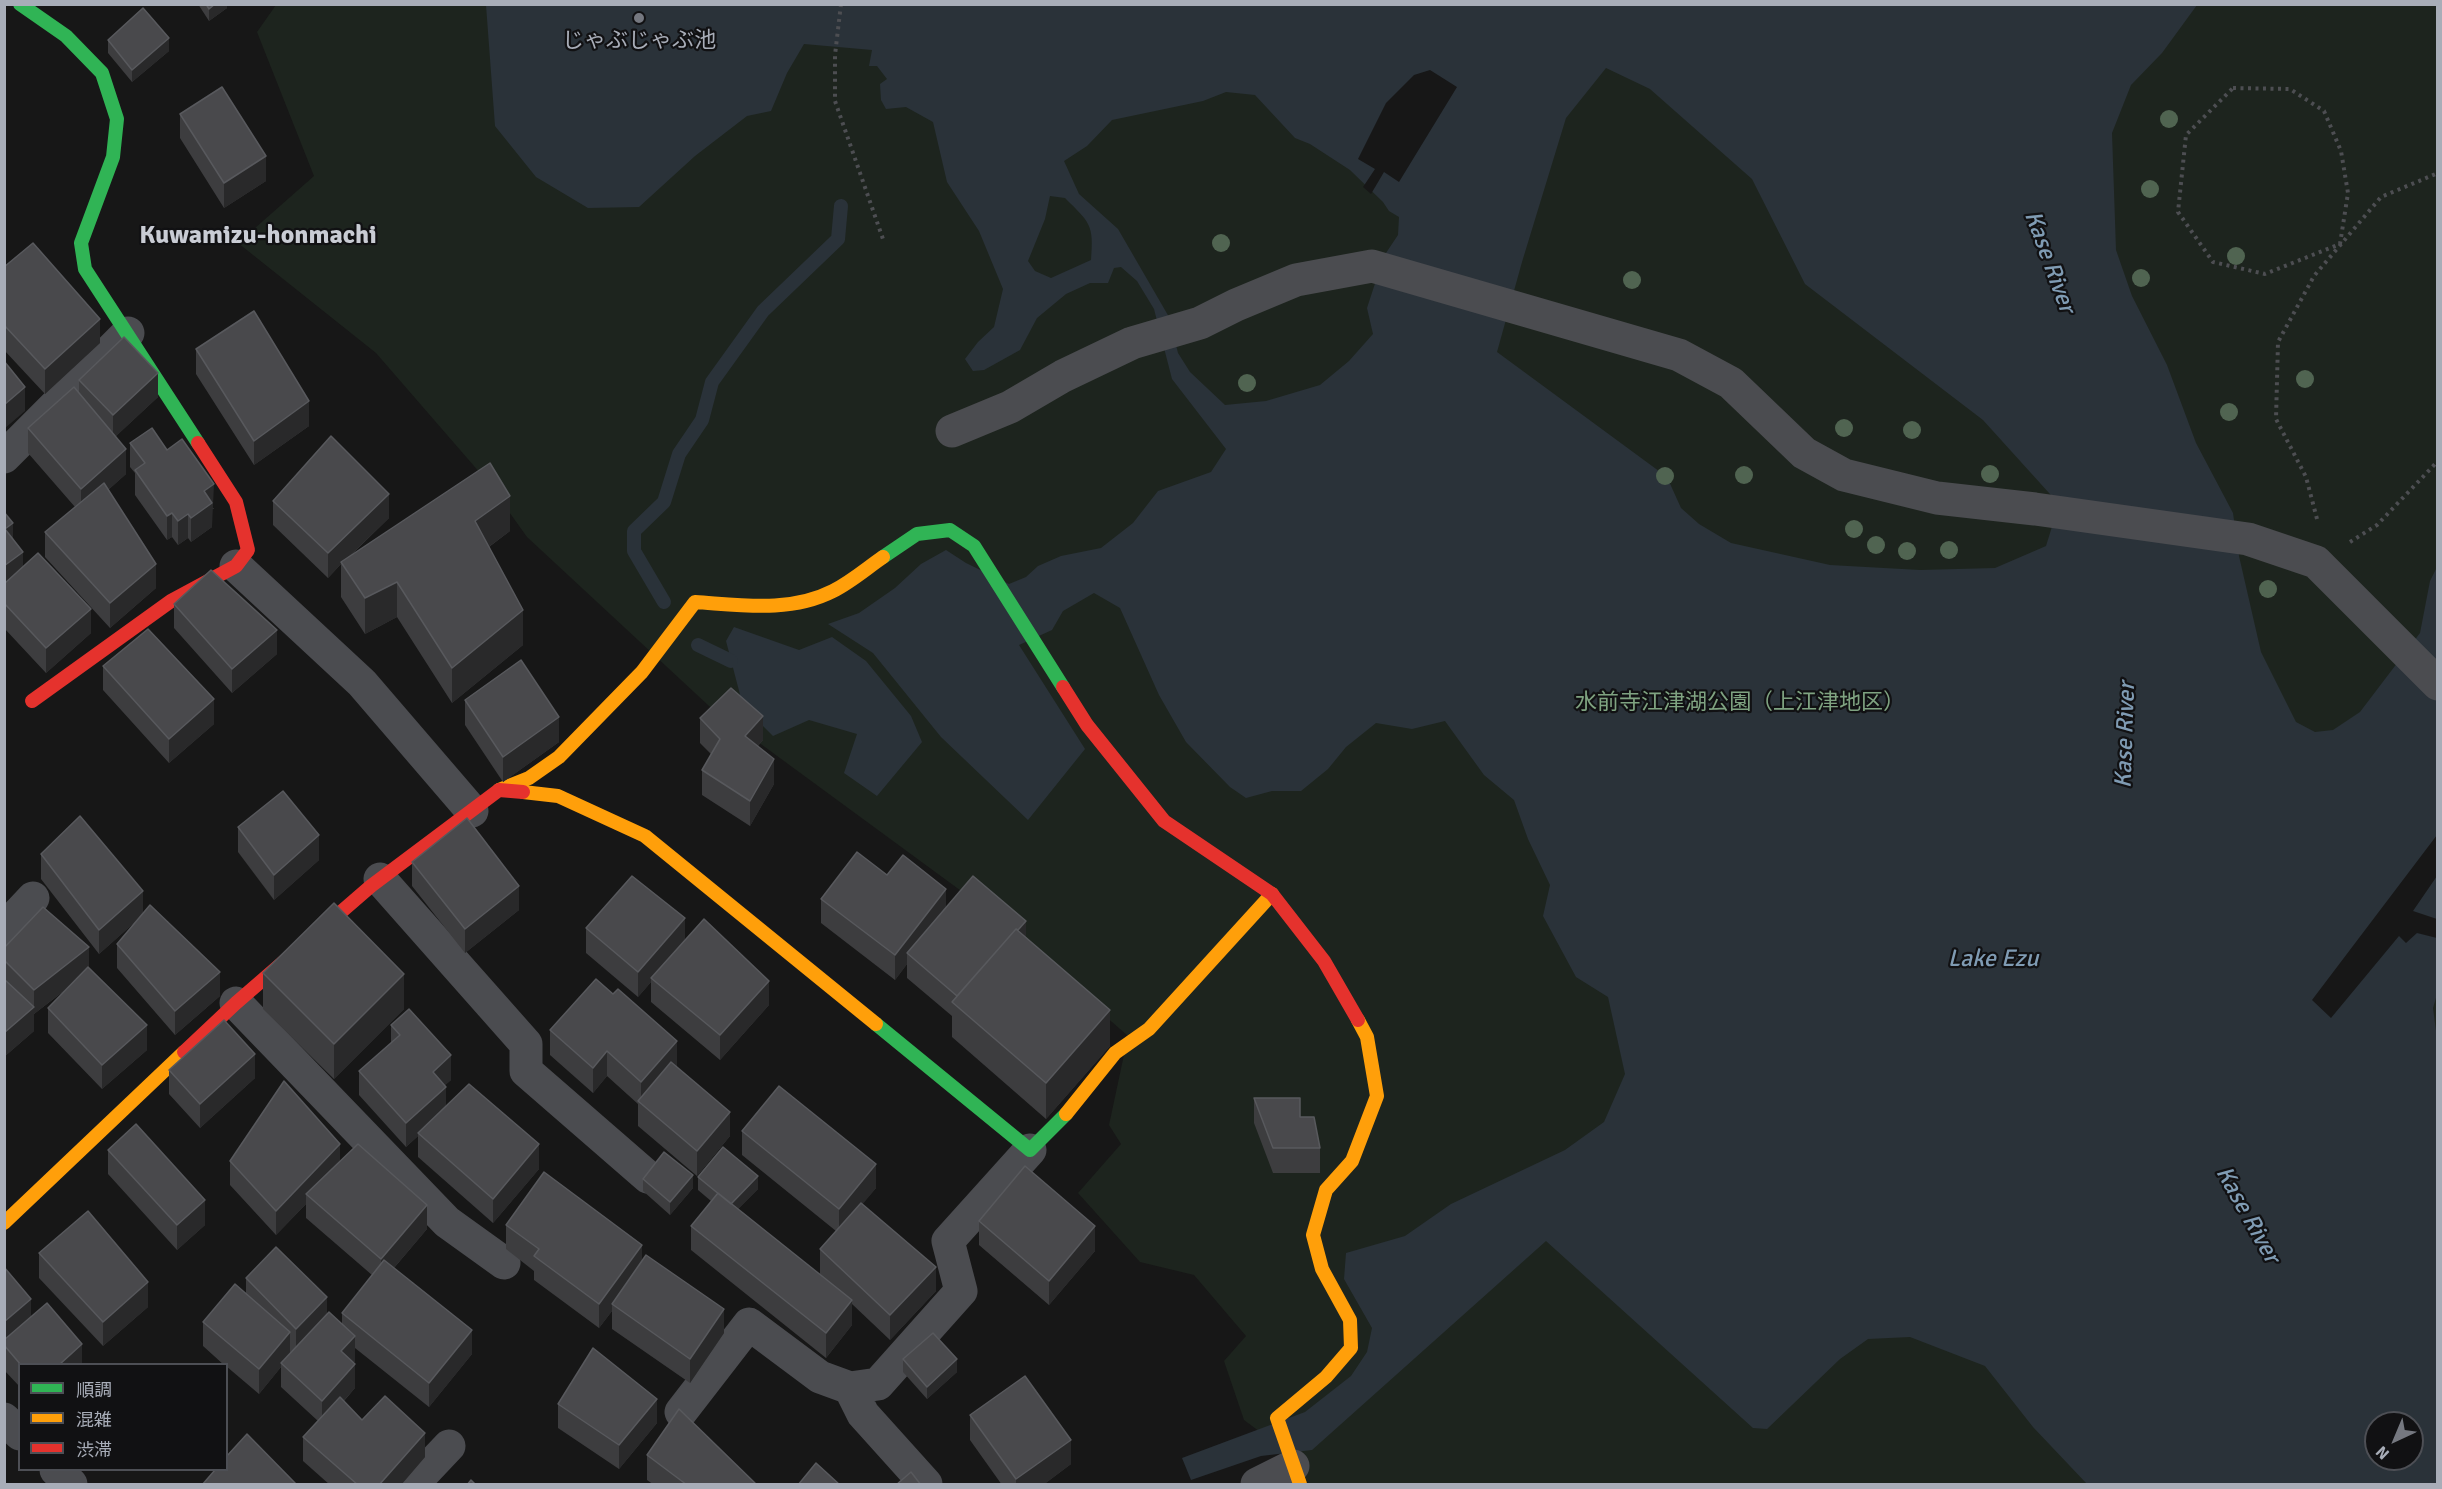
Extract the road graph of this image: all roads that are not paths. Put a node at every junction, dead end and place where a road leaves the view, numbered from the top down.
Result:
1 (20, 4) edge
2 (128, 333) junction
3 (952, 430) dead end
4 (4, 458) edge
5 (236, 566) junction
6 (2438, 684) edge
7 (32, 701) dead end
8 (499, 790) junction
9 (472, 811) junction
10 (380, 879) junction
11 (1272, 894) junction
12 (33, 898) dead end
13 (4, 929) edge
14 (236, 1003) junction
15 (1030, 1150) junction
16 (648, 1177) edge
17 (4, 1223) edge
18 (504, 1263) dead end
19 (850, 1388) junction
20 (681, 1413) edge
21 (4, 1419) edge
22 (18, 1432) edge
23 (449, 1446) dead end
24 (1294, 1468) edge
25 (57, 1471) edge
26 (71, 1485) edge
27 (413, 1485) edge
28 (926, 1485) edge
29 (1257, 1485) edge

1 - 2 street
2 - 4 street
2 - 5 street
3 - 6 street
5 - 7 street
5 - 9 street
8 - 9 street
8 - 11 street
8 - 15 street
9 - 10 street
10 - 14 street
10 - 16 street
11 - 15 street
11 - 24 street
12 - 13 street
14 - 17 street
14 - 18 street
15 - 19 street
19 - 20 street
19 - 28 street
21 - 22 street
23 - 27 street
24 - 29 street
25 - 26 street

